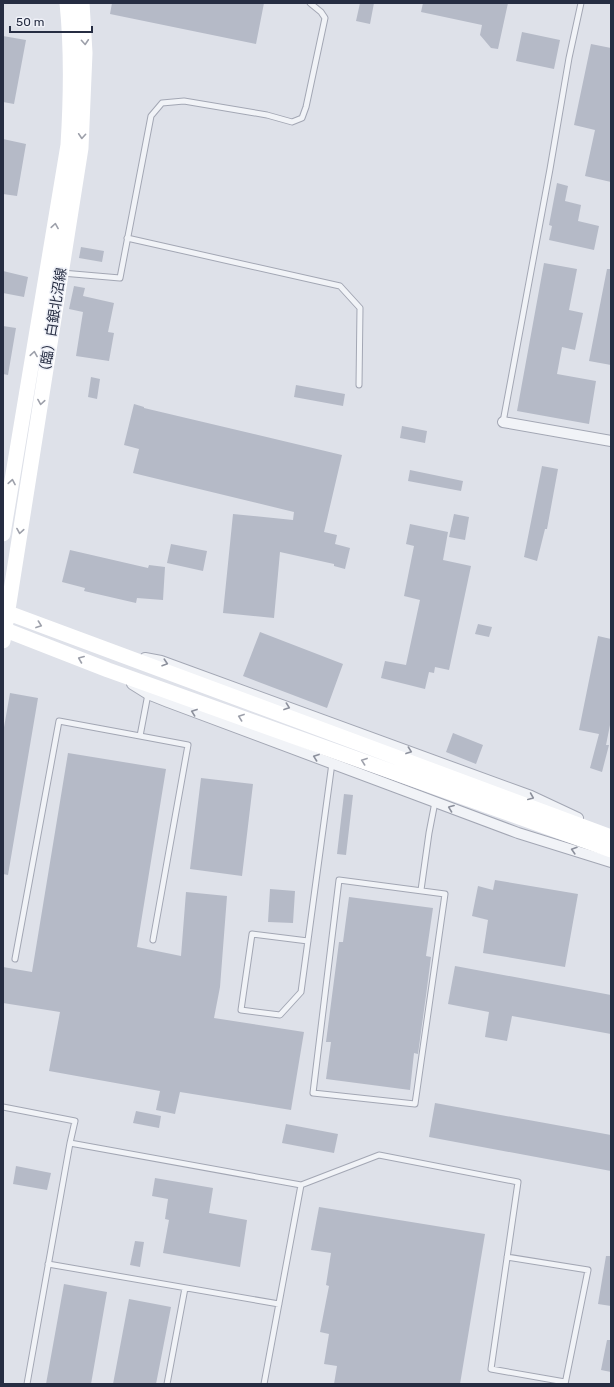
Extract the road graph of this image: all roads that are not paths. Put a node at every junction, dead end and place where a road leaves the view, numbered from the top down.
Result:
1 (67, 3) edge
2 (82, 3) edge
3 (310, 3) edge
4 (581, 3) edge
5 (78, 96) junction
6 (127, 238) junction
7 (54, 271) junction
8 (359, 385) dead end
9 (503, 422) joint
10 (611, 441) edge
11 (3, 534) edge
12 (5, 612) edge
13 (4, 633) edge
14 (113, 652) junction
15 (153, 690) junction
16 (140, 736) junction
17 (332, 763) junction
18 (435, 802) junction
19 (611, 832) edge
20 (611, 836) edge
21 (611, 850) edge
22 (611, 862) edge
23 (421, 890) junction
24 (153, 940) dead end
25 (308, 941) junction
26 (15, 959) dead end
27 (3, 1107) edge
28 (70, 1143) junction
29 (301, 1185) junction
30 (507, 1256) junction
31 (48, 1264) junction
32 (185, 1288) junction
33 (279, 1304) junction
34 (565, 1383) edge
35 (27, 1384) edge
36 (168, 1384) edge
37 (264, 1384) edge

1 - 5 street, （臨）白銀北沼線
2 -> 5 street, （臨）白銀北沼線
3 - 6 lane
4 - 9 lane
5 - 7 street, （臨）白銀北沼線
6 - 7 lane
6 - 8 lane
11 -> 7 street, （臨）白銀北沼線
7 -> 12 street, （臨）白銀北沼線
9 - 10 street
12 - 13 street, （臨）白銀北沼線
12 -> 14 street
15 -> 13 street
14 -> 19 street
14 - 20 street
15 - 16 lane
17 -> 15 street
21 -> 15 street
16 - 24 lane
16 - 26 lane
17 - 18 street
17 - 25 lane
22 -> 18 street
18 - 23 lane
23 - 23 lane
25 - 25 lane
27 - 28 lane
28 - 29 lane
28 - 31 lane
29 - 30 lane
29 - 33 lane
30 - 34 lane
30 - 34 lane
31 - 32 lane
31 - 35 lane
32 - 33 lane
32 - 36 lane
33 - 37 lane

